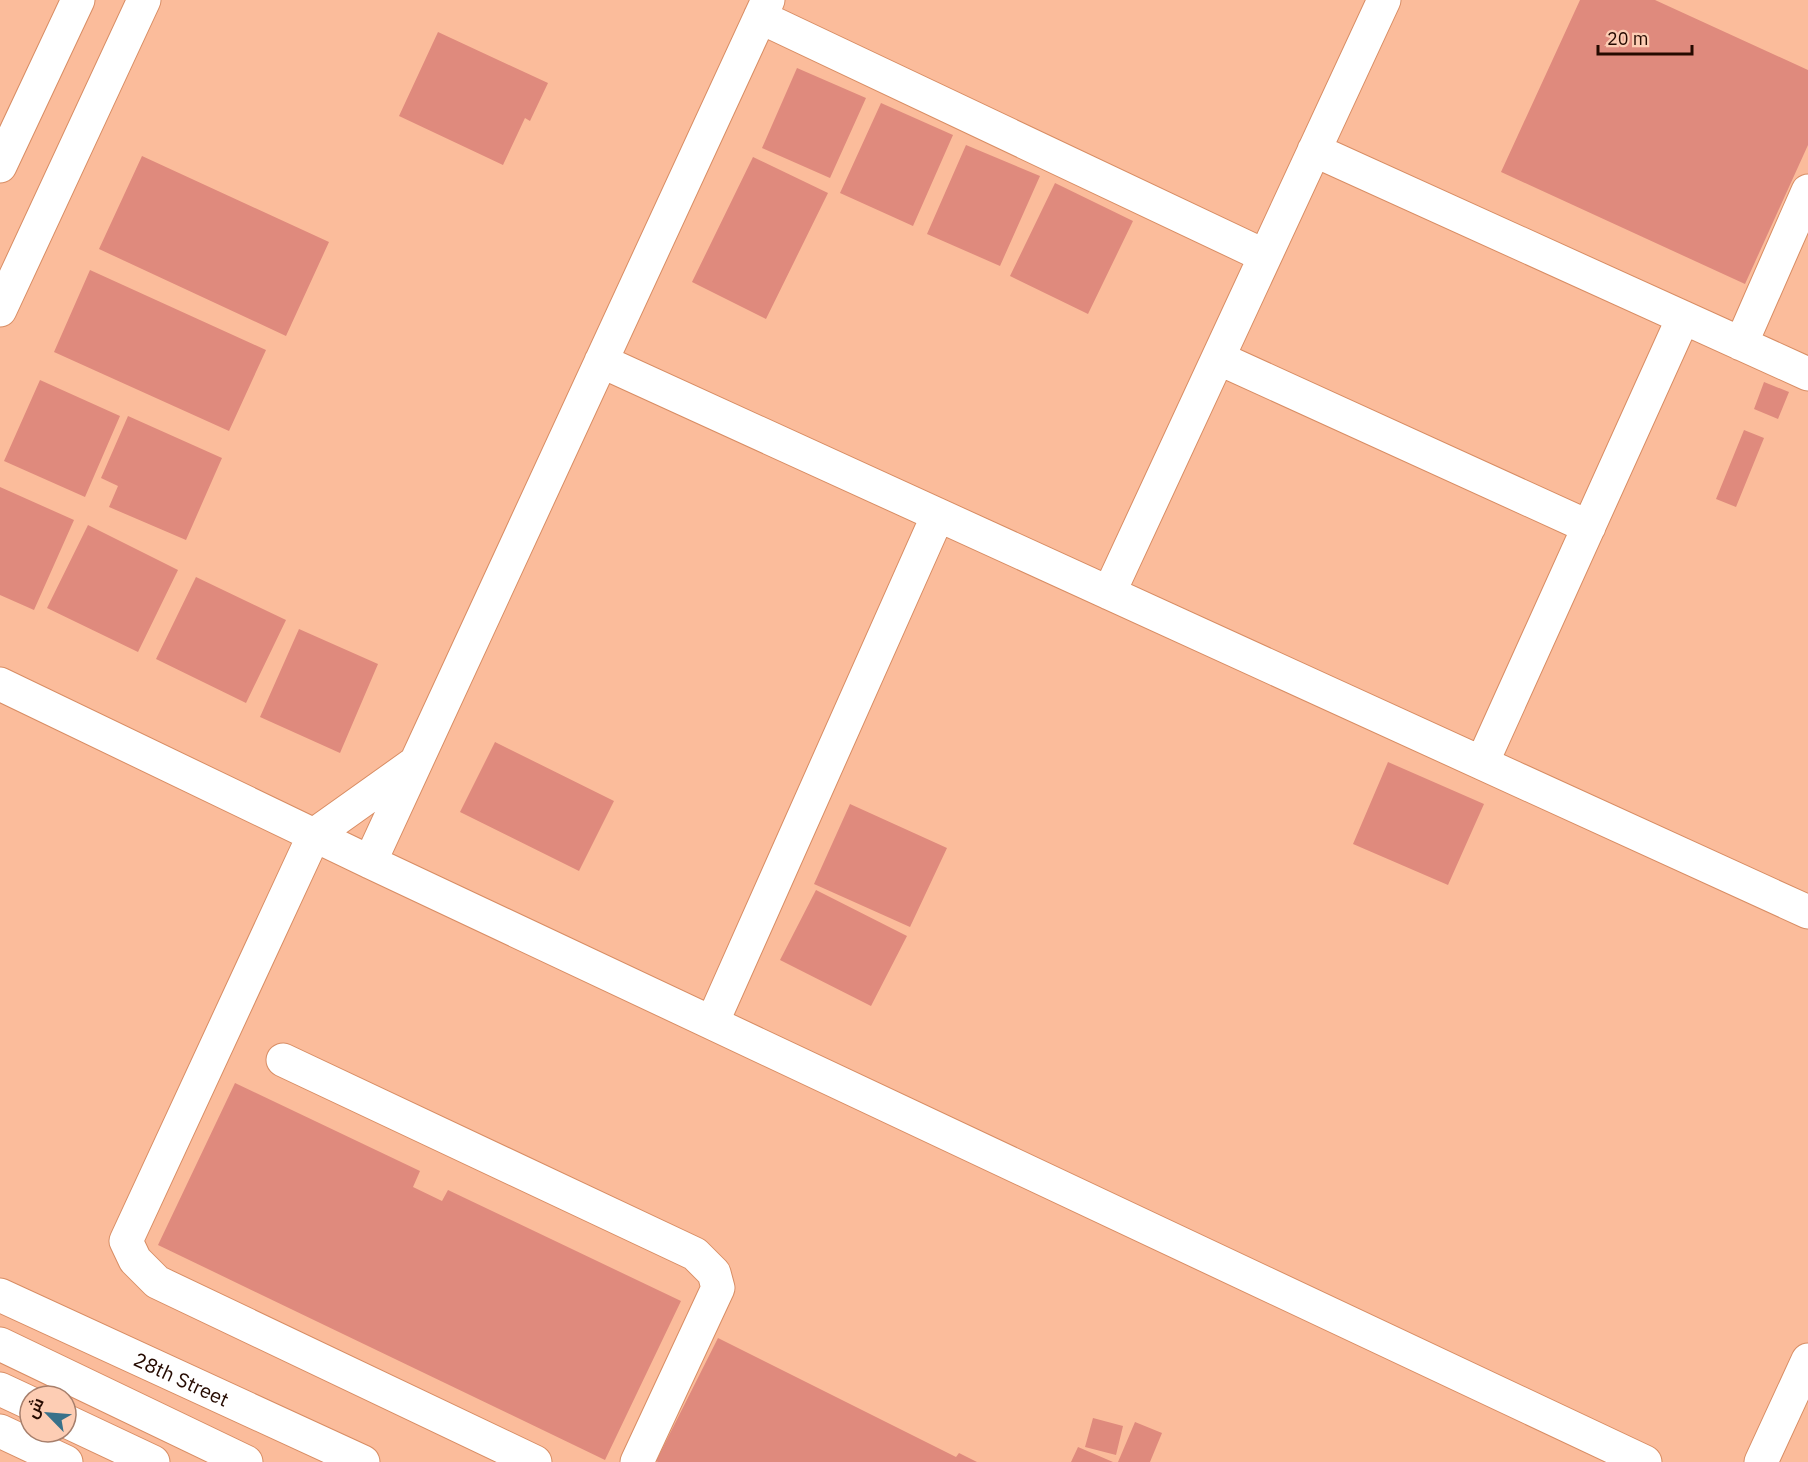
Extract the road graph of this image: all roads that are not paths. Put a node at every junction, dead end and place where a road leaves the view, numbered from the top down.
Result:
1 (78, 0) edge
2 (144, 0) edge
3 (1384, 0) edge
4 (764, 9) edge
5 (1314, 150) junction
6 (0, 166) edge
7 (1808, 191) edge
8 (1266, 256) junction
9 (0, 310) edge
10 (1683, 318) junction
11 (1741, 344) junction
12 (1218, 358) junction
13 (601, 361) junction
14 (1808, 374) edge
15 (938, 515) junction
16 (1588, 527) junction
17 (1109, 593) junction
18 (0, 684) edge
19 (415, 763) junction
20 (1482, 763) junction
21 (314, 835) junction
22 (370, 862) junction
23 (1808, 912) edge
24 (712, 1023) junction
25 (283, 1060) dead end
26 (0, 1295) edge
27 (0, 1344) edge
28 (1808, 1360) edge
29 (0, 1389) edge
30 (18, 1397) edge
31 (78, 1426) edge
32 (0, 1431) edge
33 (66, 1462) edge
34 (153, 1462) edge
35 (246, 1462) edge
36 (363, 1462) edge
37 (535, 1462) edge
38 (637, 1462) edge
39 (1645, 1462) edge
40 (1761, 1462) edge

1 - 6 street
2 - 9 street
3 - 5 street
4 - 8 street
4 - 13 street
5 - 8 street
5 - 10 street
7 - 11 street
8 - 12 street
10 - 11 street
10 - 16 street
11 - 14 street
12 - 16 street
12 - 17 street
13 - 15 street
13 - 19 street
15 - 17 street
15 - 24 street
16 - 20 street
17 - 20 street
18 - 21 street
19 - 21 street
19 - 22 street
20 - 23 street
21 - 22 street
21 - 37 street
22 - 24 street
24 - 39 street
25 - 38 street
26 - 36 street, 28th Street
27 - 35 street
28 - 40 street
29 - 30 street
31 - 34 street
32 - 33 street

